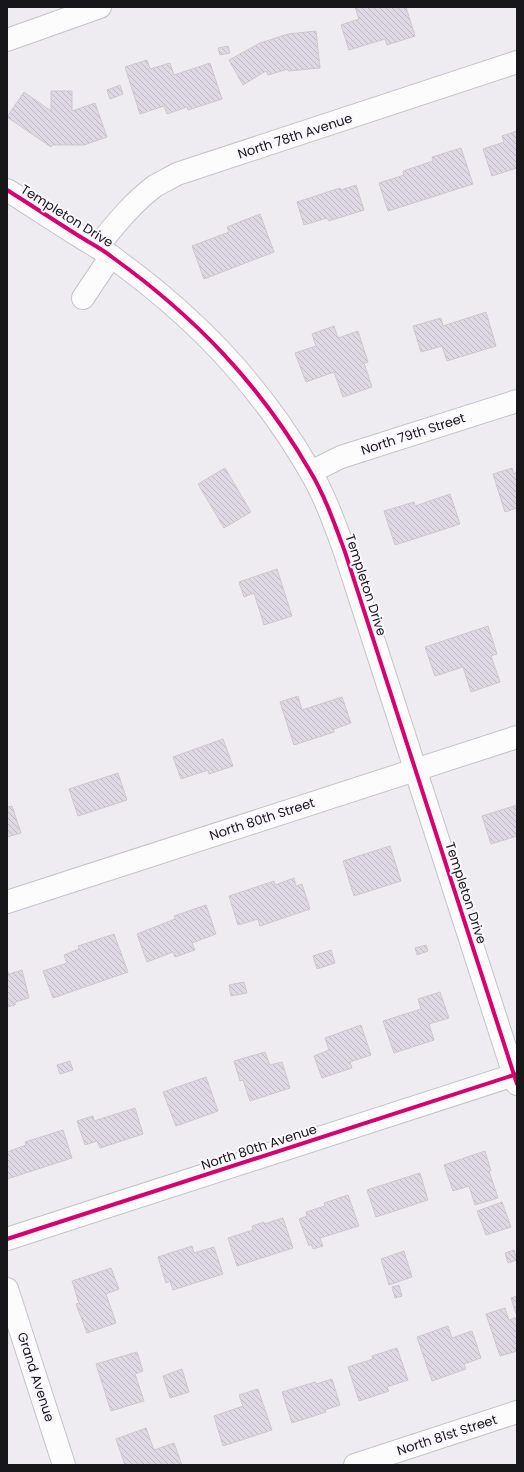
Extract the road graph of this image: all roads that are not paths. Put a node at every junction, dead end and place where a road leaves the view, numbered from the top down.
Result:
1 (100, 7) edge
2 (7, 40) edge
3 (517, 62) edge
4 (7, 190) edge
5 (104, 252) junction
6 (83, 298) dead end
7 (517, 400) edge
8 (311, 472) junction
9 (517, 737) edge
10 (416, 770) junction
11 (7, 902) edge
12 (516, 1078) edge
13 (7, 1239) edge
14 (7, 1288) edge
15 (517, 1412) edge
16 (64, 1465) edge
17 (354, 1465) edge

1 - 2 street
3 - 5 street, North 78th Avenue
4 - 5 street, Templeton Drive
5 - 6 street, North 78th Avenue
5 - 8 street, Templeton Drive
7 - 8 street, North 79th Street
8 - 10 street, Templeton Drive
9 - 10 street, North 80th Street
10 - 11 street, North 80th Street
10 - 12 street, Templeton Drive
12 - 13 street, North 80th Avenue
14 - 16 street, Grand Avenue
15 - 17 street, North 81st Street

